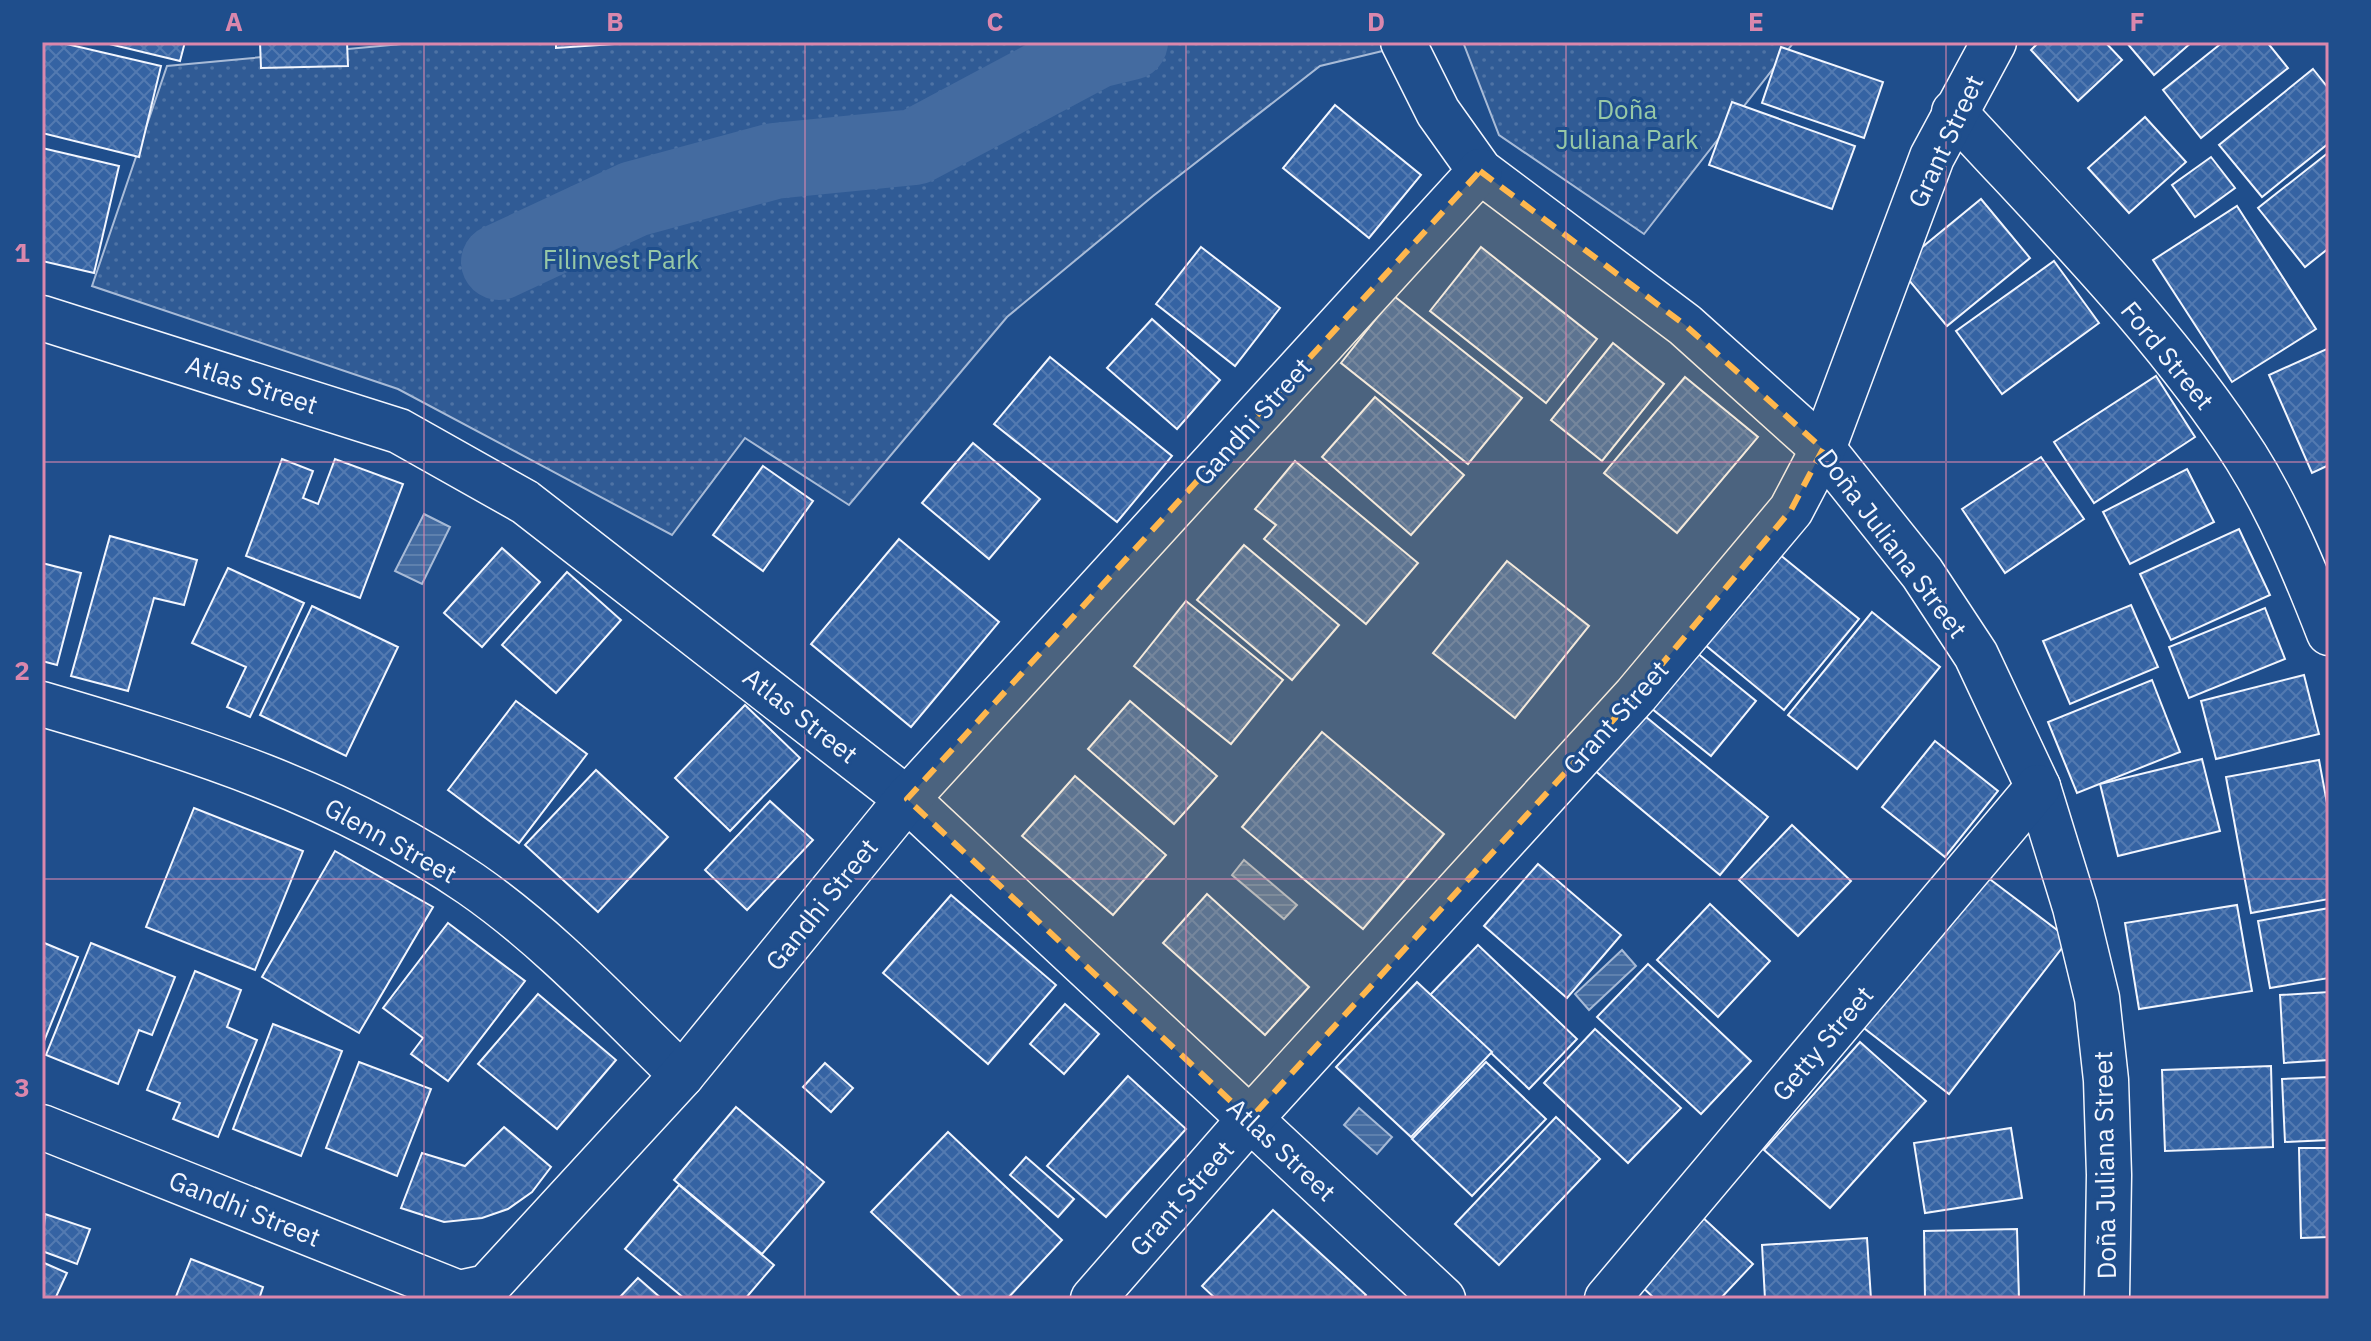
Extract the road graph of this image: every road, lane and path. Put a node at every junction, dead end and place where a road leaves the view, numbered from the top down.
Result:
1 (1994, 42) edge
2 (1404, 43) edge
3 (1954, 112) junction
4 (1480, 171) junction
5 (42, 318) edge
6 (1823, 449) junction
7 (2329, 633) edge
8 (42, 704) edge
9 (2038, 787) junction
10 (907, 799) junction
11 (682, 1075) junction
12 (1250, 1119) junction
13 (42, 1127) edge
14 (1093, 1299) edge
15 (1443, 1299) edge
16 (1607, 1299) edge
17 (2107, 1299) edge

1 - 3 street, Grant Street
2 - 4 street, Doña Juliana Street
3 - 6 street, Grant Street
3 - 7 street, Ford Street
4 - 6 street, Doña Juliana Street
4 - 10 street, Gandhi Street
5 - 10 street, Atlas Street
6 - 9 street, Doña Juliana Street
6 - 12 street, Grant Street
8 - 11 street, Glenn Street
9 - 16 street, Getty Street
9 - 17 street, Doña Juliana Street
10 - 11 street, Gandhi Street
10 - 12 street, Atlas Street
11 - 13 street, Gandhi Street
12 - 14 street, Grant Street
12 - 15 street, Atlas Street

